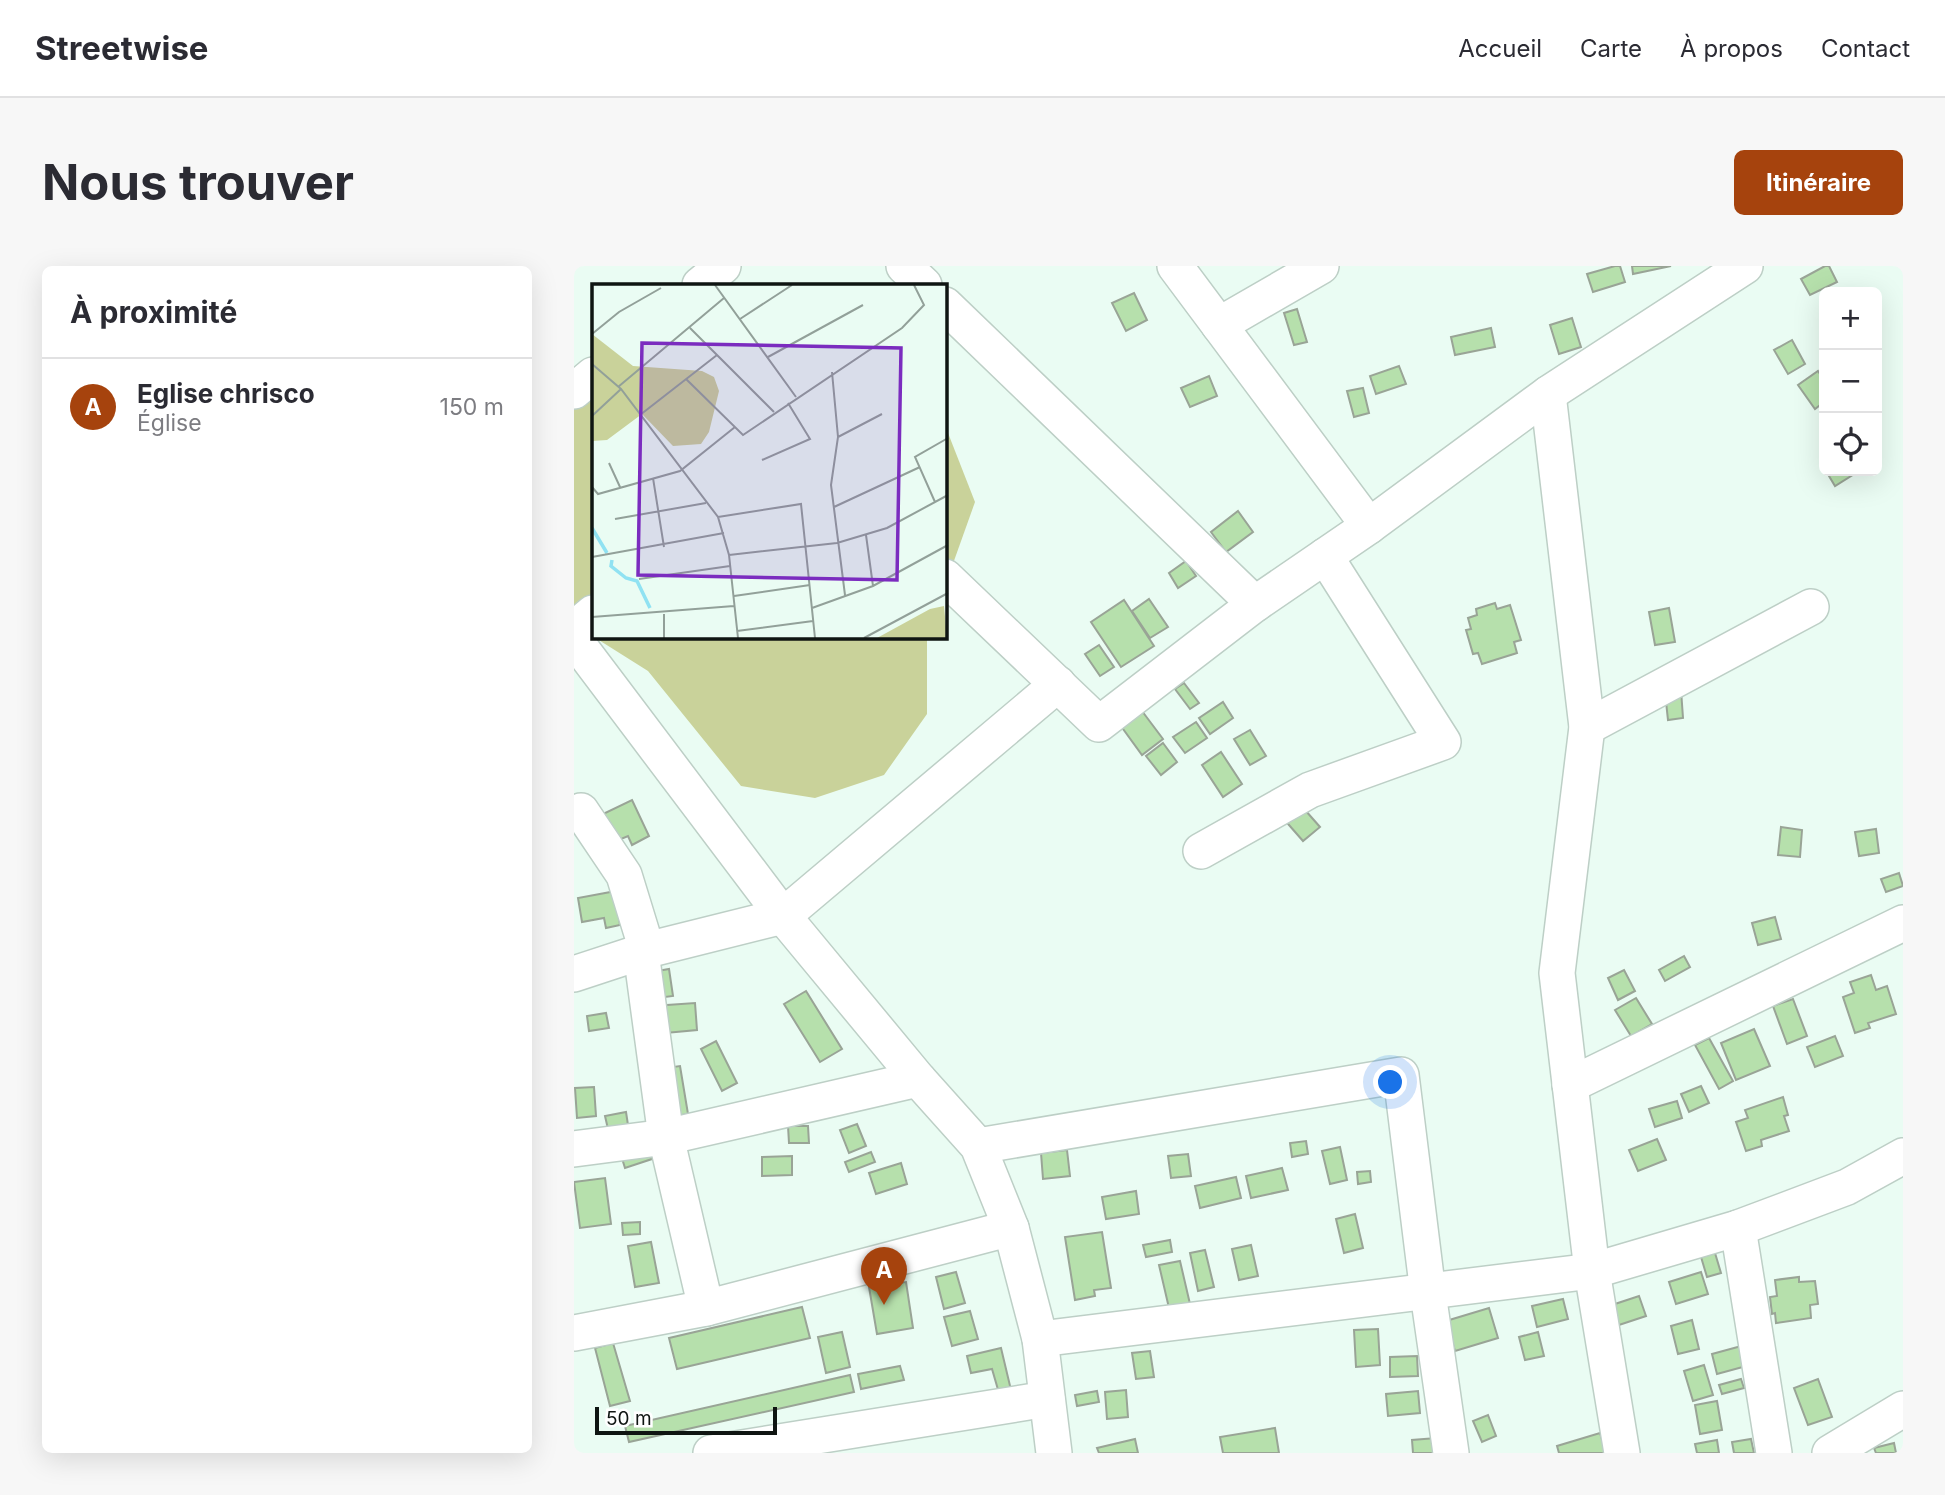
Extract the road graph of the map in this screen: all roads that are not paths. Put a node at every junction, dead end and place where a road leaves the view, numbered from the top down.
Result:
1 (723, 266) edge
2 (904, 266) edge
3 (1175, 266) edge
4 (1321, 266) edge
5 (1745, 266) edge
6 (701, 284) edge
7 (923, 284) edge
8 (950, 319) edge
9 (1219, 325) junction
10 (592, 376) edge
11 (574, 391) edge
12 (1548, 394) junction
13 (1369, 526) junction
14 (1325, 556) junction
15 (947, 580) edge
16 (1255, 604) junction
17 (1811, 607) dead end
18 (592, 615) edge
19 (574, 629) edge
20 (574, 639) edge
21 (1058, 684) junction
22 (1587, 727) junction
23 (581, 811) dead end
24 (1201, 851) dead end
25 (783, 916) junction
26 (1903, 923) edge
27 (644, 951) junction
28 (574, 974) edge
29 (918, 1079) junction
30 (1570, 1085) junction
31 (666, 1137) junction
32 (978, 1146) junction
33 (574, 1149) edge
34 (1903, 1156) edge
35 (1011, 1228) junction
36 (1738, 1228) junction
37 (1592, 1271) junction
38 (1427, 1293) junction
39 (706, 1308) junction
40 (574, 1333) edge
41 (1040, 1339) junction
42 (1047, 1399) junction
43 (1903, 1409) edge
44 (711, 1453) edge
45 (1054, 1453) edge
46 (1451, 1453) edge
47 (1622, 1453) edge
48 (1774, 1453) edge
49 (1830, 1453) edge

1 - 6 street
2 - 7 street
3 - 9 street
4 - 9 street
5 - 12 street
8 - 16 street
9 - 13 street
10 - 11 street
12 - 13 street
12 - 22 street
13 - 14 street
14 - 16 street
14 - 24 street
15 - 21 street
16 - 21 street
17 - 22 street
18 - 19 street
20 - 25 street
21 - 25 street
22 - 30 street
23 - 27 street
25 - 27 street
25 - 29 street
26 - 30 street
27 - 28 street
27 - 31 street
29 - 31 street
29 - 32 street
30 - 37 street
31 - 33 street
31 - 39 street
32 - 35 street
32 - 38 street
34 - 36 street
35 - 39 street
35 - 41 street
36 - 37 street
36 - 48 street
37 - 38 street
37 - 47 street
38 - 41 street
38 - 46 street
39 - 40 street
41 - 42 street
42 - 44 street
42 - 45 street
43 - 49 street

